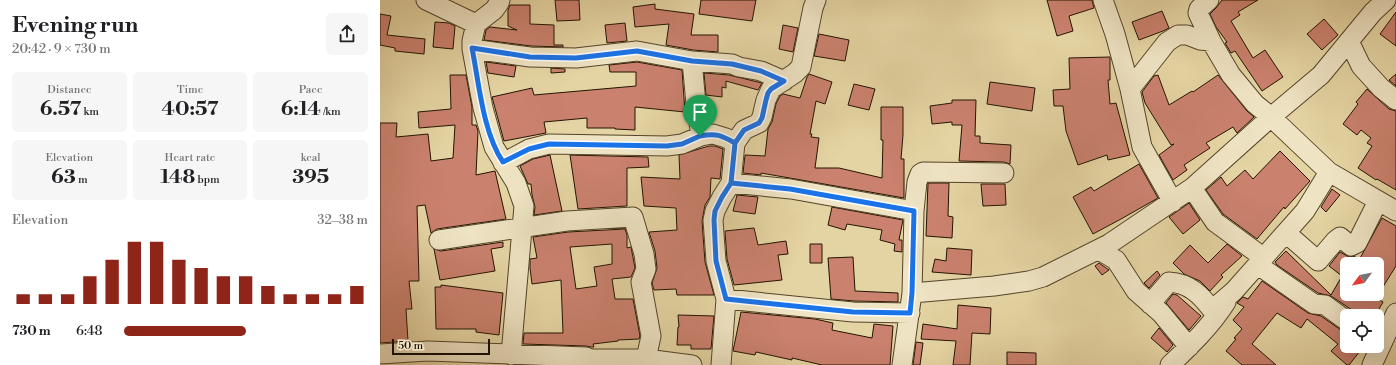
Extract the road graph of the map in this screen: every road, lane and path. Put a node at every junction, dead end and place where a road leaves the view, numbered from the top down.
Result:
1 (426, 0) edge
2 (500, 0) edge
3 (816, 0) edge
4 (1103, 0) edge
5 (1209, 0) edge
6 (1386, 0) edge
7 (476, 24) junction
8 (1211, 41) junction
9 (1349, 41) junction
10 (472, 48) junction
11 (692, 61) junction
12 (784, 81) junction
13 (1130, 89) junction
14 (1396, 100) edge
15 (1271, 117) junction
16 (700, 136) junction
17 (735, 143) junction
18 (503, 162) junction
19 (1329, 172) junction
20 (1004, 173) dead end
21 (731, 183) junction
22 (1192, 188) junction
23 (1378, 201) junction
24 (1172, 202) junction
25 (914, 211) junction
26 (1396, 211) edge
27 (522, 227) junction
28 (1286, 233) junction
29 (439, 240) dead end
30 (1099, 250) junction
31 (1261, 262) junction
32 (1234, 291) junction
33 (912, 293) junction
34 (726, 299) junction
35 (1150, 304) junction
36 (910, 313) junction
37 (1340, 316) edge
38 (1388, 330) edge
39 (1190, 347) junction
40 (380, 354) edge
41 (511, 355) junction
42 (636, 361) edge
43 (591, 362) edge
44 (692, 365) edge
45 (722, 365) edge
46 (902, 365) edge
47 (1170, 365) edge
48 (1372, 365) edge

1 - 7 street
2 - 7 street
3 - 12 street
4 - 13 street
5 - 8 street
6 - 9 street
7 - 10 street
8 - 13 street
8 - 15 street
9 - 14 street
9 - 15 street
10 - 11 street
10 - 18 street
11 - 12 street
11 - 16 street
12 - 17 street
13 - 24 street
15 - 19 street
15 - 22 street
16 - 17 street
16 - 18 street
17 - 21 street
18 - 27 street
19 - 23 street
19 - 28 street
20 - 25 street
21 - 25 street
21 - 34 street
22 - 24 street
22 - 31 street
23 - 26 street
23 - 28 street
24 - 30 street
25 - 33 street
27 - 29 street
27 - 41 street
27 - 42 street
28 - 31 street
30 - 33 street
30 - 35 street
31 - 32 street
31 - 37 street
32 - 35 street
32 - 39 street
33 - 36 street
34 - 36 street
34 - 45 street
35 - 39 street
36 - 46 street
38 - 48 street
39 - 47 street
40 - 41 street
41 - 43 street
42 - 43 street
42 - 44 street

